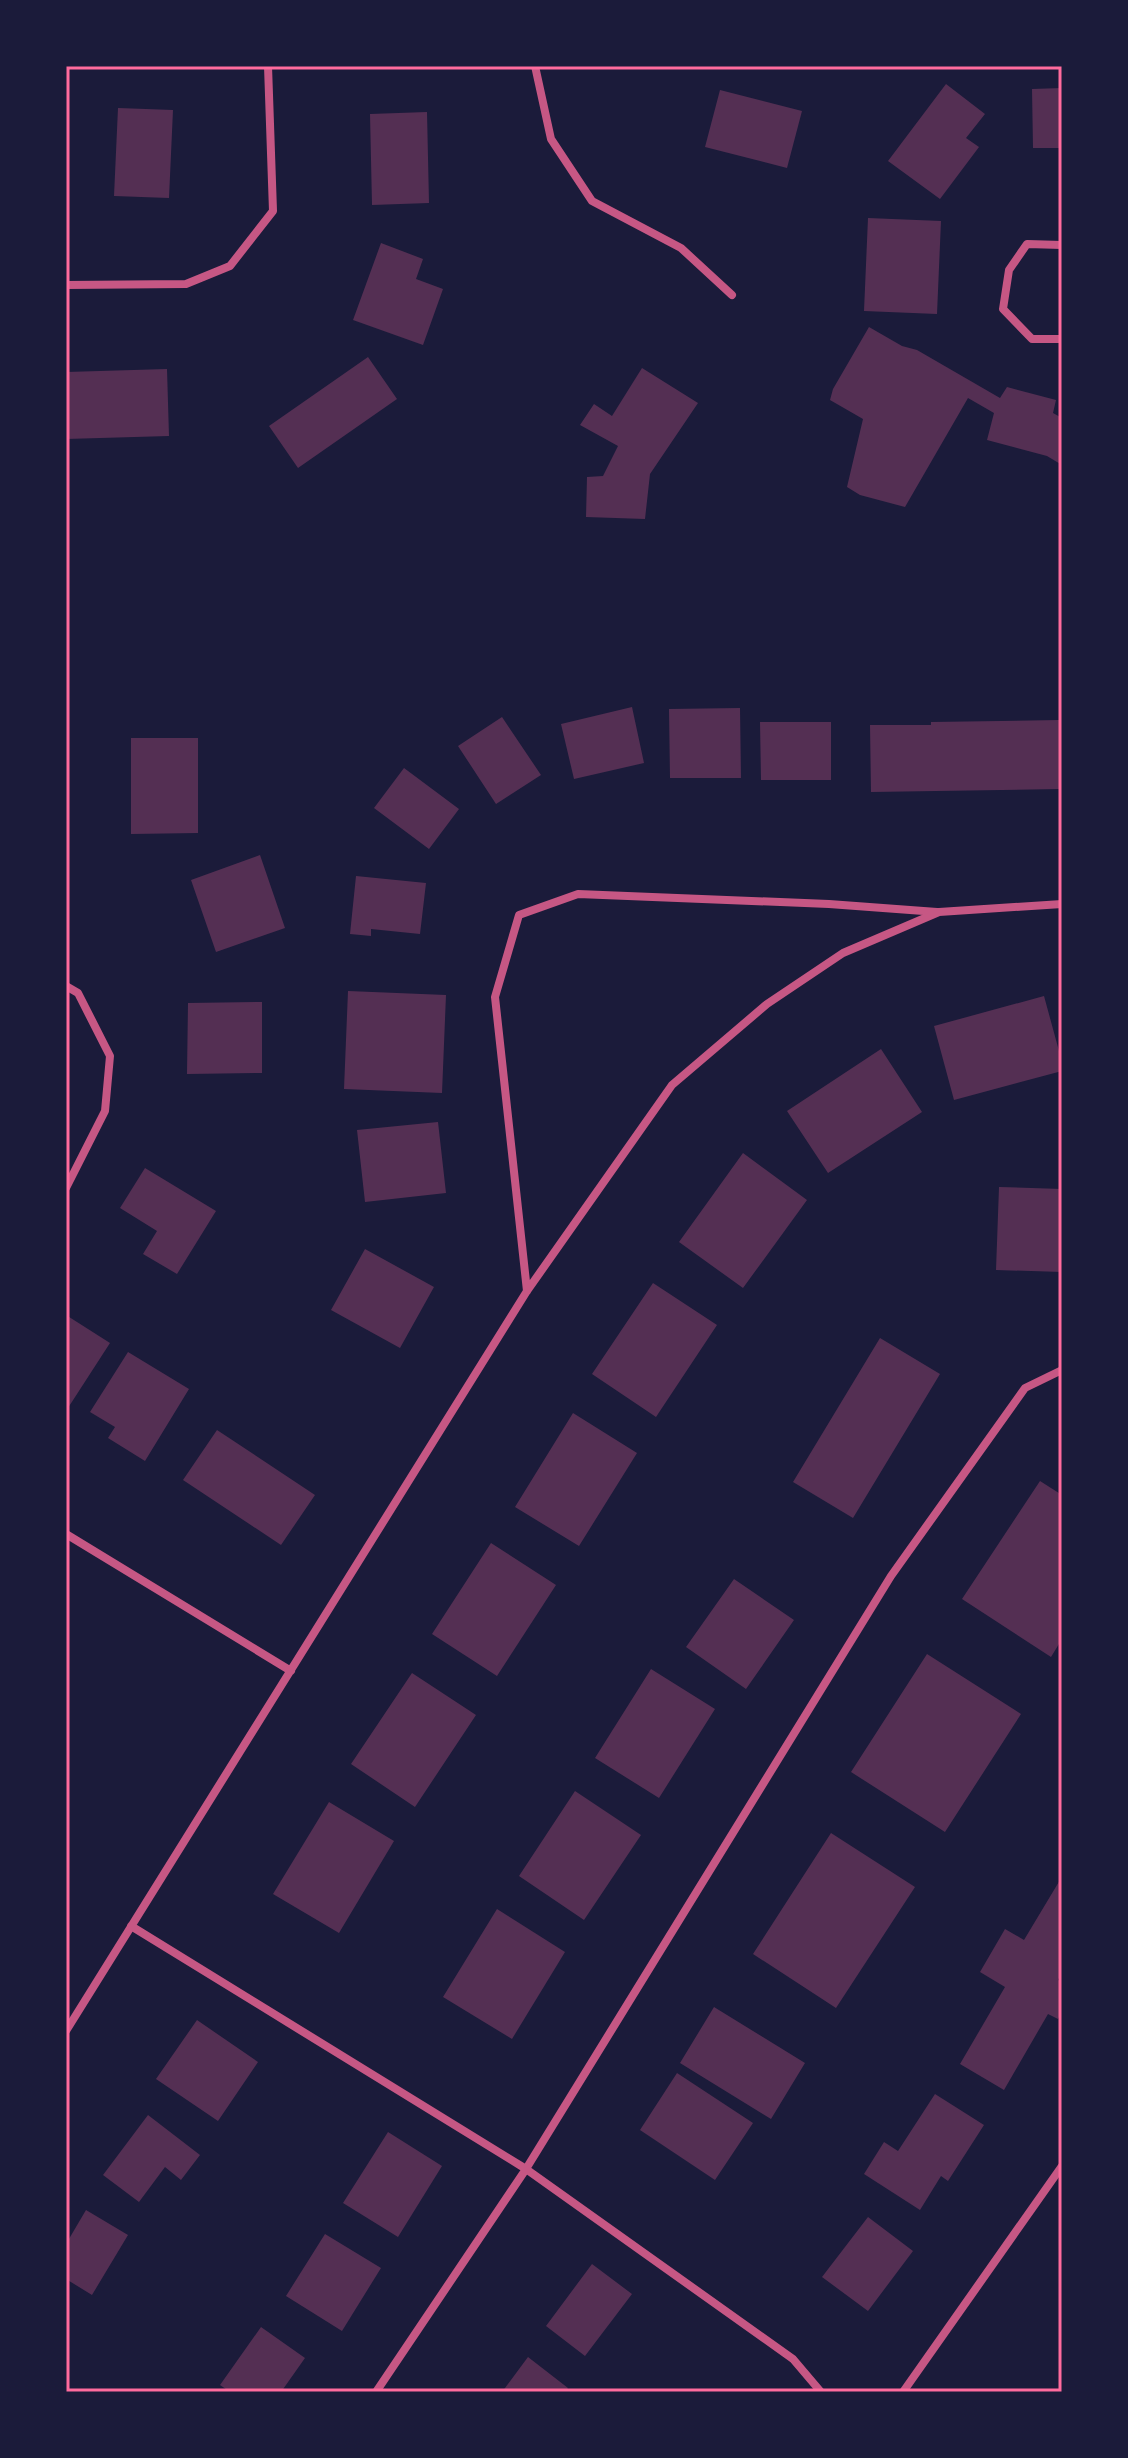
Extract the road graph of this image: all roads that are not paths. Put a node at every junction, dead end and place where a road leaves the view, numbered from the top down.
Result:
1 (268, 66) edge
2 (535, 66) edge
3 (1062, 245) edge
4 (66, 285) edge
5 (732, 295) dead end
6 (1062, 339) edge
7 (1062, 904) edge
8 (939, 912) junction
9 (66, 986) edge
10 (66, 1188) edge
11 (527, 1291) junction
12 (1062, 1370) edge
13 (66, 1534) edge
14 (291, 1671) junction
15 (131, 1926) junction
16 (66, 2031) edge
17 (1062, 2166) edge
18 (526, 2169) junction
19 (376, 2392) edge
20 (821, 2392) edge
21 (903, 2392) edge

1 - 4 street
2 - 5 street
3 - 6 street
7 - 8 street
8 - 11 street
8 - 11 street
9 - 10 street
11 - 14 street
12 - 18 street
13 - 14 street
14 - 15 street
15 - 16 street
15 - 18 street
17 - 21 street
18 - 19 street
18 - 20 street

